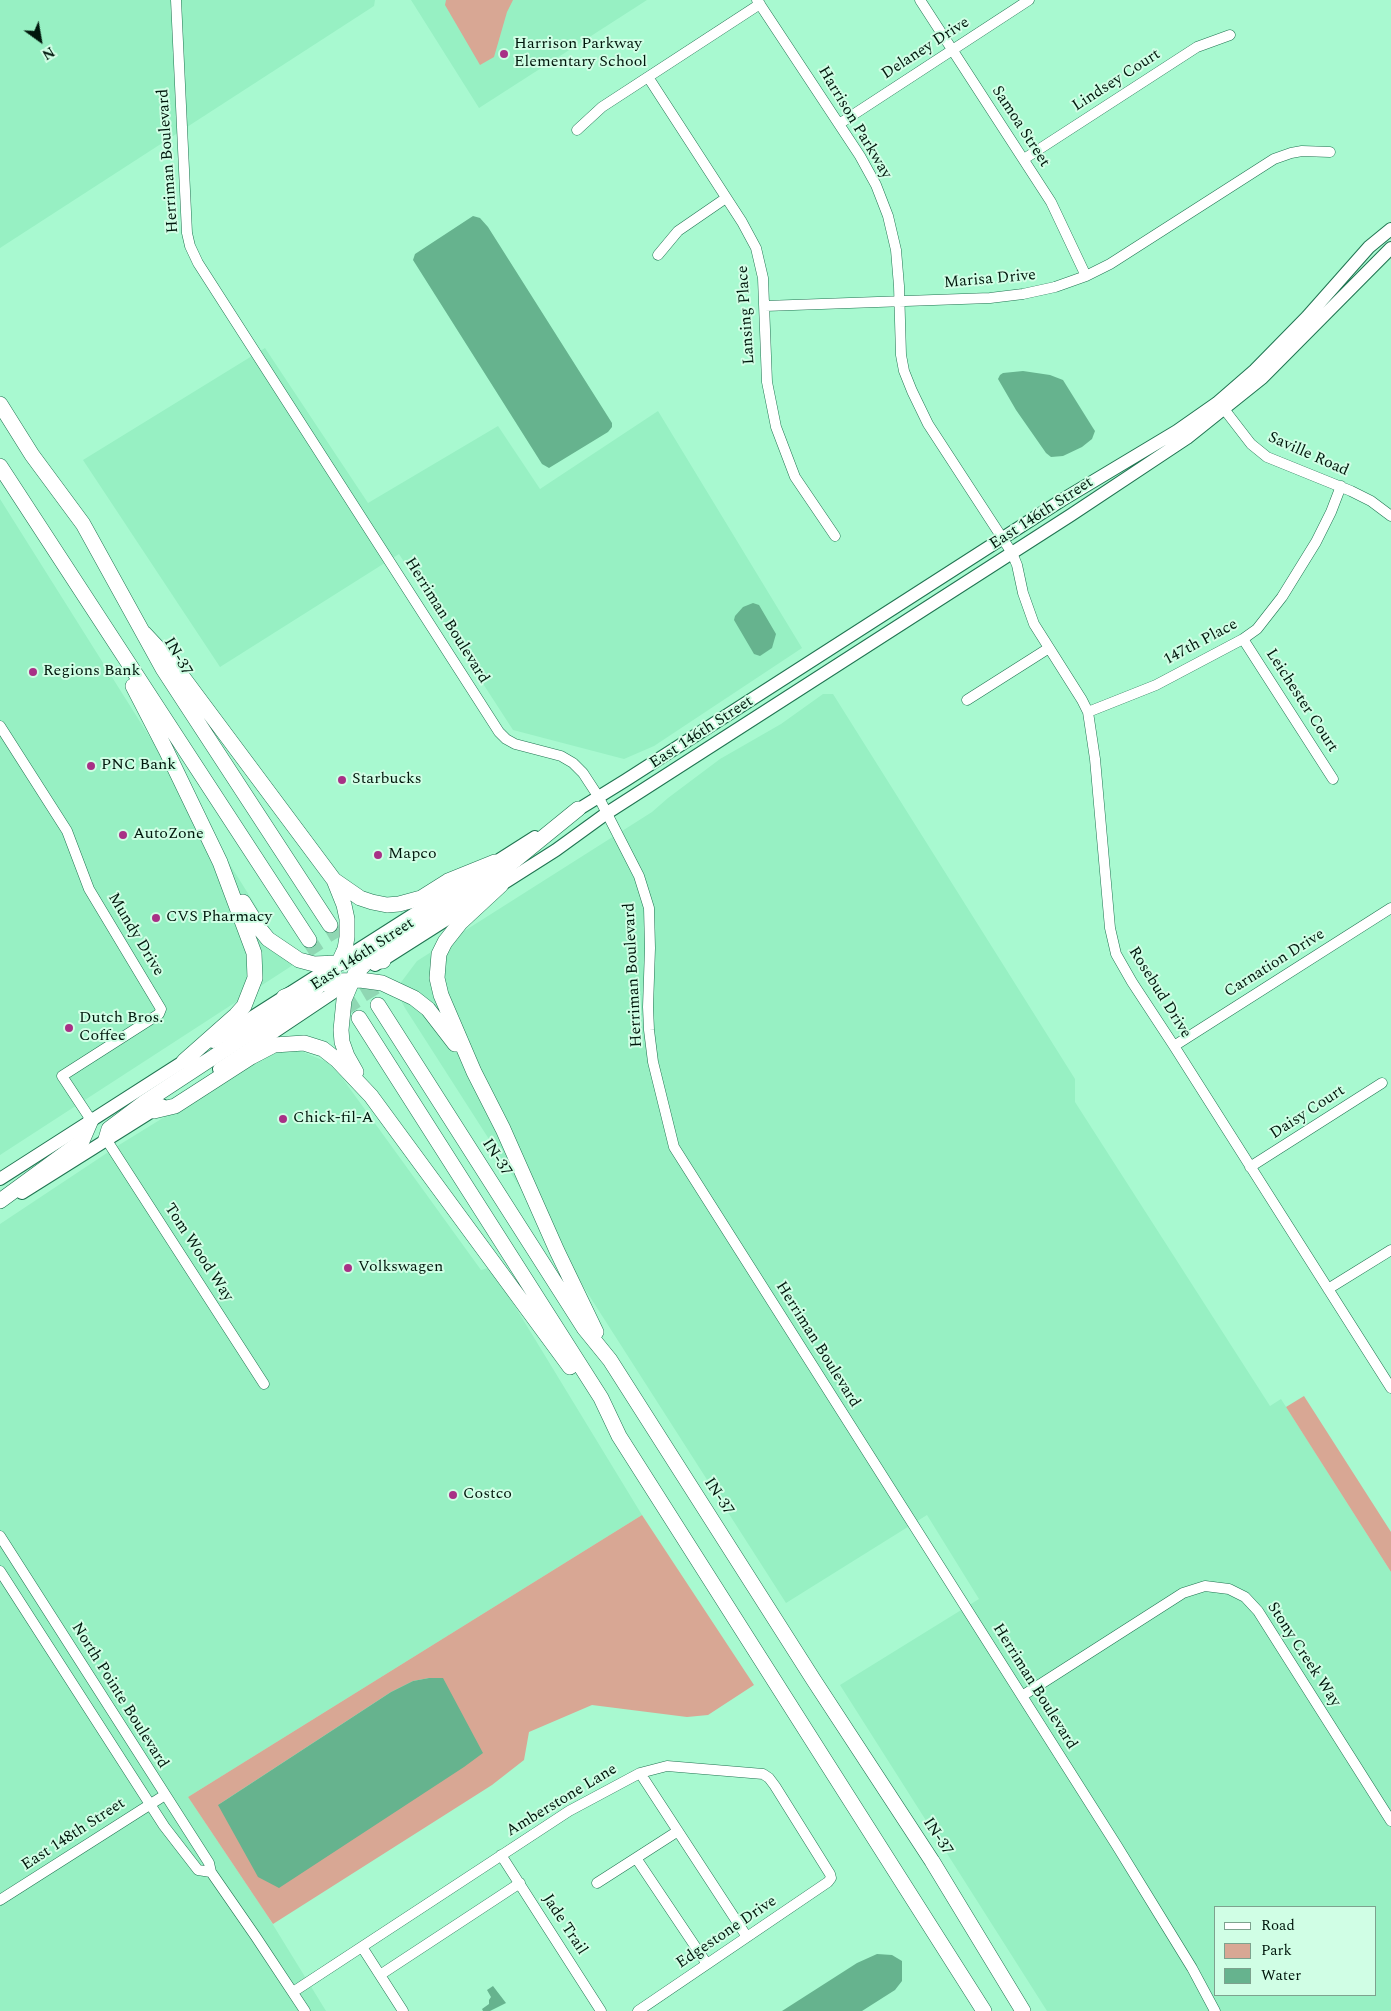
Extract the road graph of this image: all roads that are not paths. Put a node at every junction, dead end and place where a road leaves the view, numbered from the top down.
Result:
1 (176, 0) edge
2 (920, 0) edge
3 (1029, 0) edge
4 (759, 2) edge
5 (1230, 35) dead end
6 (952, 50) junction
7 (648, 77) junction
8 (839, 124) junction
9 (577, 130) dead end
10 (1330, 152) dead end
11 (1024, 159) junction
12 (726, 198) junction
13 (1391, 229) edge
14 (1391, 248) edge
15 (658, 255) dead end
16 (1086, 276) junction
17 (900, 301) junction
18 (765, 306) junction
19 (0, 404) edge
20 (1224, 408) junction
21 (0, 466) edge
22 (1341, 486) junction
23 (1391, 516) edge
24 (835, 536) dead end
25 (1007, 546) junction
26 (144, 633) junction
27 (1243, 639) junction
28 (117, 646) junction
29 (1049, 648) junction
30 (967, 700) dead end
31 (1088, 712) junction
32 (0, 726) edge
33 (1333, 779) dead end
34 (598, 796) junction
35 (578, 809) junction
36 (607, 813) junction
37 (220, 862) junction
38 (495, 862) junction
39 (334, 880) junction
40 (501, 885) junction
41 (1391, 908) edge
42 (330, 925) tunnel mouth
43 (309, 940) tunnel mouth
44 (382, 961) junction
45 (339, 962) junction
46 (367, 962) junction
47 (351, 980) junction
48 (322, 984) junction
49 (284, 997) junction
50 (378, 1005) tunnel mouth
51 (359, 1018) tunnel mouth
52 (1174, 1046) junction
53 (184, 1061) junction
54 (474, 1072) junction
55 (1382, 1083) dead end
56 (371, 1096) junction
57 (154, 1111) junction
58 (91, 1120) junction
59 (106, 1139) junction
60 (1250, 1167) junction
61 (0, 1179) edge
62 (0, 1201) edge
63 (0, 1207) edge
64 (1391, 1250) edge
65 (1328, 1289) junction
66 (610, 1360) junction
67 (264, 1384) dead end
68 (1391, 1388) edge
69 (619, 1436) junction
70 (0, 1536) edge
71 (0, 1571) edge
72 (1022, 1696) junction
73 (640, 1773) junction
74 (165, 1795) junction
75 (149, 1805) junction
76 (1391, 1821) edge
77 (678, 1831) junction
78 (501, 1855) junction
79 (636, 1858) junction
80 (211, 1872) junction
81 (831, 1878) joint
82 (520, 1883) junction
83 (597, 1883) dead end
84 (0, 1900) edge
85 (747, 1937) junction
86 (362, 1947) junction
87 (707, 1964) junction
88 (380, 1975) junction
89 (293, 1992) junction
90 (304, 2011) edge
91 (403, 2011) edge
92 (601, 2011) edge
93 (638, 2011) edge
94 (984, 2011) edge
95 (1023, 2011) edge
96 (1216, 2011) edge

1 - 34 street, Herriman Boulevard
2 - 6 street, Samoa Street
3 - 6 street, Delaney Drive
4 - 7 street
4 - 8 street, Harrison Parkway
5 - 11 street, Lindsey Court
6 - 8 street, Delaney Drive
6 - 11 street, Samoa Street
7 - 9 street
7 - 12 street, Lansing Place
8 - 17 street, Harrison Parkway
10 - 16 street, Marisa Drive
11 - 16 street, Samoa Street
12 - 15 street
12 - 18 street, Lansing Place
13 - 25 main road, East 146th Street
14 - 20 main road, East 146th Street
16 - 17 street, Marisa Drive
17 - 18 street, Marisa Drive
17 - 25 street, Harrison Parkway
18 - 24 street, Lansing Place
19 - 26 highway, IN-37
20 - 22 street, Saville Road
20 - 25 main road, East 146th Street
21 - 28 highway
22 - 23 street, Saville Road
22 - 27 street, 147th Place
25 - 29 street, Rosebud Drive
25 - 34 main road, East 146th Street
25 - 36 main road, East 146th Street
26 - 39 highway
26 - 42 highway, IN-37
27 - 31 street, 147th Place
27 - 33 street, Leichester Court
28 - 37 highway
28 - 43 highway
29 - 30 street
29 - 31 street, Rosebud Drive
31 - 52 street, Rosebud Drive
32 - 58 street, Mundy Drive
34 - 35 main road, East 146th Street
34 - 36 street, Herriman Boulevard
35 - 38 main road, East 146th Street
35 - 46 highway
36 - 40 main road, East 146th Street
36 - 72 street, Herriman Boulevard
37 - 45 highway
37 - 53 highway
38 - 39 highway
38 - 45 main road, East 146th Street
39 - 45 highway
40 - 44 main road, East 146th Street
40 - 54 highway
41 - 52 street, Carnation Drive
44 - 46 highway
44 - 47 main road, East 146th Street
45 - 46 highway
45 - 48 highway
45 - 49 main road, East 146th Street
46 - 47 highway
47 - 48 highway
47 - 54 highway
47 - 56 highway
47 - 57 main road, East 146th Street
48 - 49 highway
48 - 59 highway
49 - 53 main road, East 146th Street
50 - 66 highway, IN-37
51 - 69 highway
52 - 60 street, Rosebud Drive
53 - 58 main road, East 146th Street
54 - 66 highway
55 - 60 street, Daisy Court
56 - 57 highway
56 - 69 highway
57 - 59 main road, East 146th Street
58 - 61 main road, East 146th Street
58 - 62 highway
59 - 63 main road, East 146th Street
59 - 67 street, Tom Wood Way
60 - 65 street, Rosebud Drive
64 - 65 street
65 - 68 street, Rosebud Drive
66 - 95 highway, IN-37
69 - 94 highway
70 - 74 street, North Pointe Boulevard
71 - 75 street, North Pointe Boulevard
72 - 76 street, Stony Creek Way
72 - 96 street, Herriman Boulevard
73 - 77 street
73 - 78 street, Amberstone Lane
73 - 81 street, Amberstone Lane
74 - 75 street, East 148th Street
74 - 80 street, North Pointe Boulevard
75 - 80 street, North Pointe Boulevard
75 - 84 street, East 148th Street
77 - 79 street
77 - 85 street
78 - 82 street, Jade Trail
78 - 86 street, Amberstone Lane
79 - 83 street
79 - 87 street
80 - 89 street, North Pointe Boulevard
81 - 85 street, Edgestone Drive
82 - 88 street
82 - 92 street, Jade Trail
85 - 87 street, Edgestone Drive
86 - 88 street
86 - 89 street, Amberstone Lane
87 - 93 street, Edgestone Drive
88 - 91 street
89 - 90 street, North Pointe Boulevard

